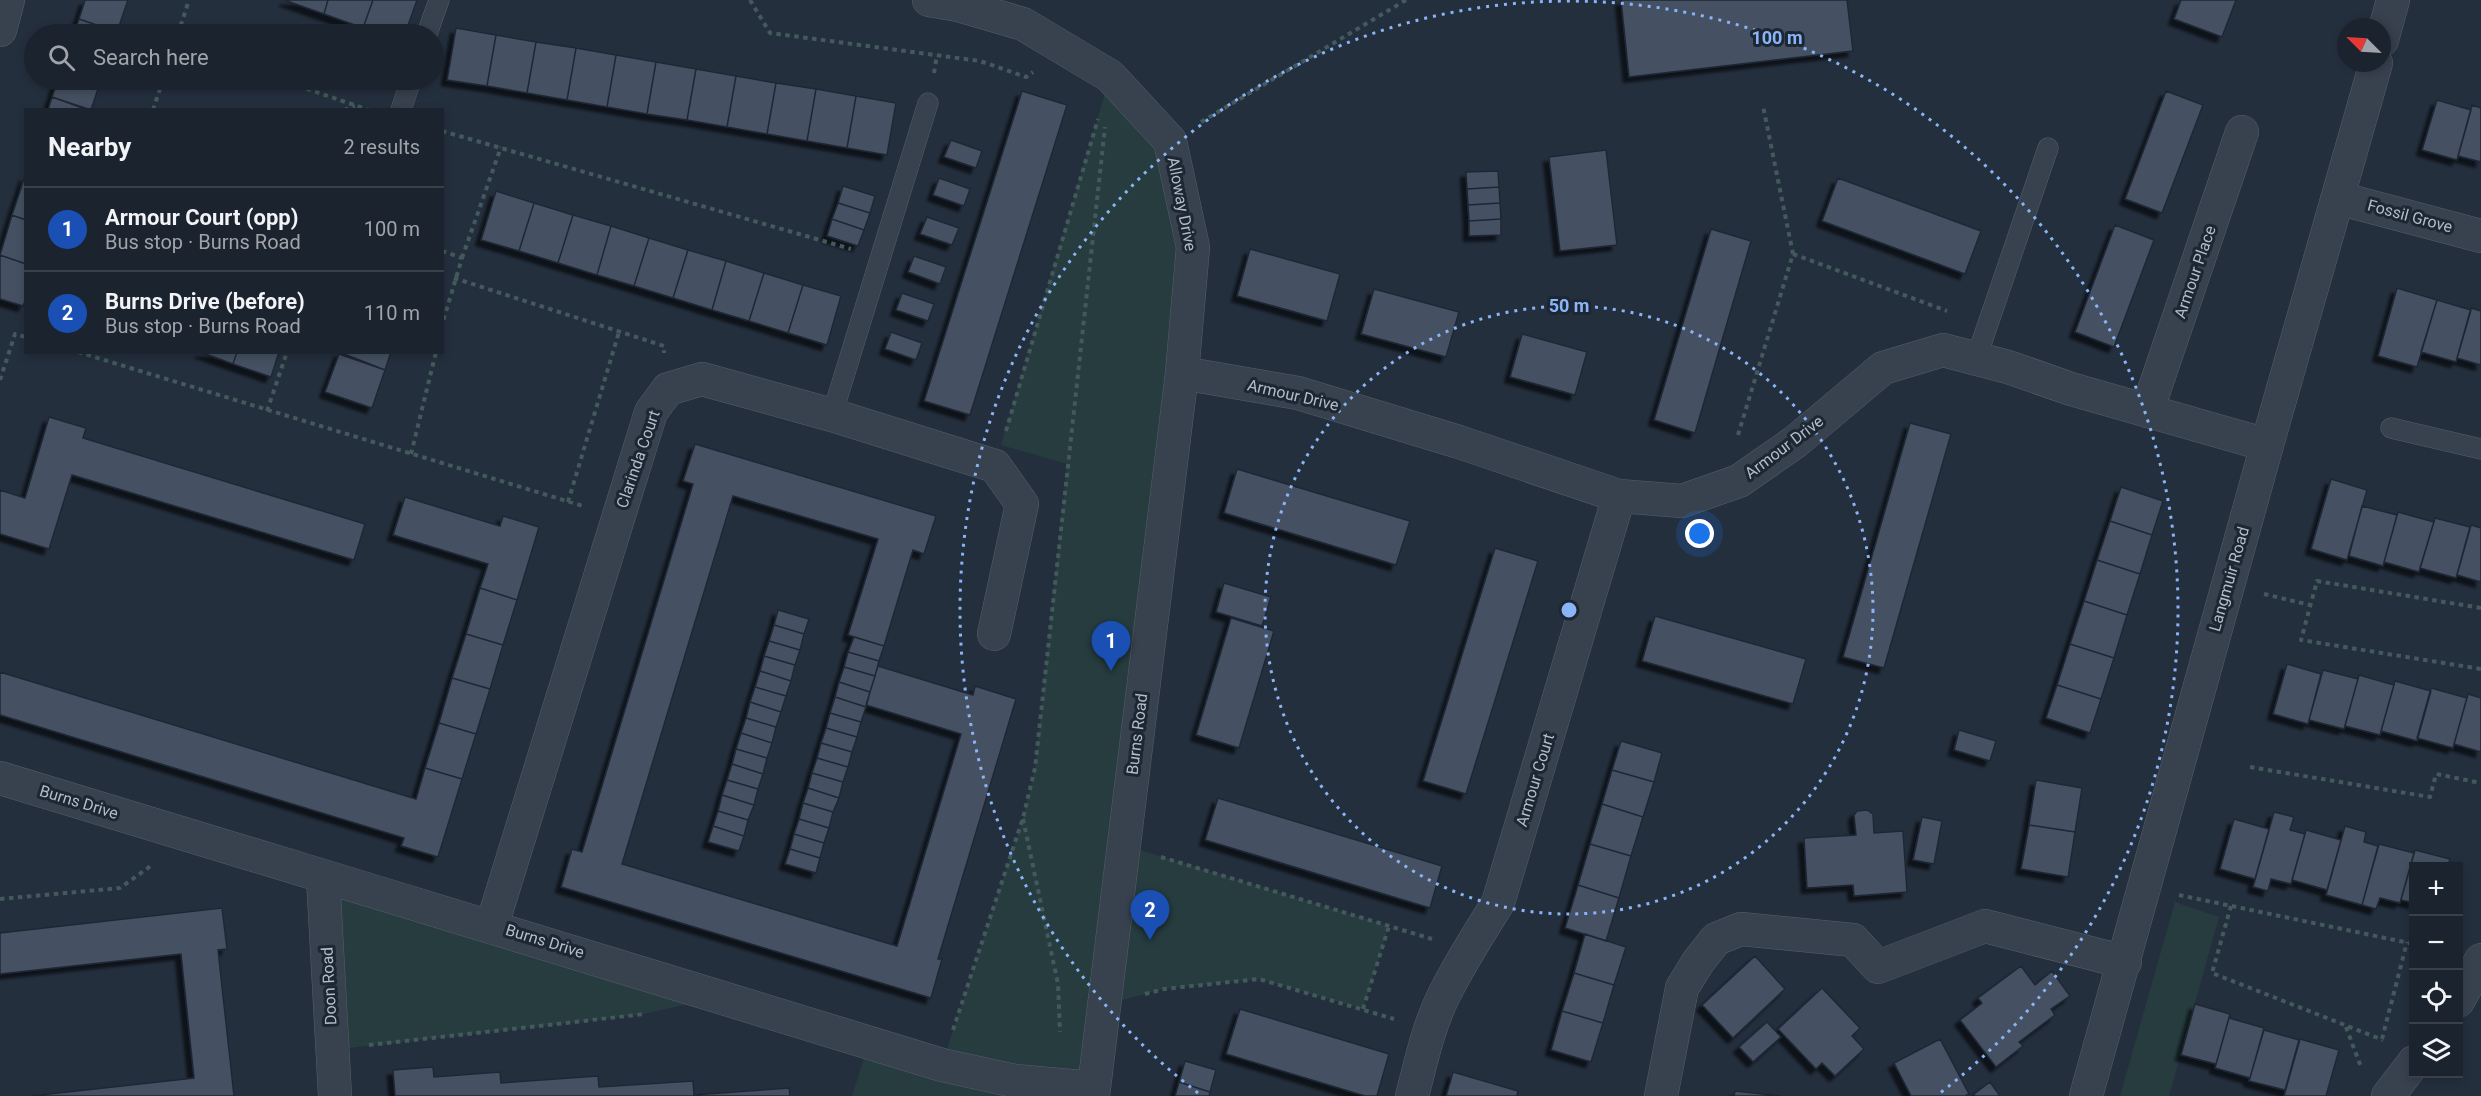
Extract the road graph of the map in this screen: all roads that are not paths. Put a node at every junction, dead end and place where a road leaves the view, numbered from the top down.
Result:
1 (8, 0) edge
2 (439, 0) edge
3 (929, 0) edge
4 (2393, 0) edge
5 (2388, 18) edge
6 (431, 24) edge
7 (0, 30) edge
8 (2373, 72) edge
9 (408, 90) edge
10 (928, 103) dead end
11 (402, 108) edge
12 (2242, 132) dead end
13 (2048, 148) dead end
14 (2338, 198) junction
15 (2481, 236) edge
16 (1976, 359) junction
17 (1182, 373) junction
18 (2147, 411) junction
19 (832, 415) junction
20 (2391, 428) dead end
21 (2266, 445) junction
22 (2481, 449) edge
23 (1619, 496) junction
24 (994, 634) dead end
25 (0, 778) edge
26 (323, 877) junction
27 (492, 925) junction
28 (2481, 960) edge
29 (2125, 962) junction
30 (2463, 992) edge
31 (2403, 1053) edge
32 (1083, 1089) edge
33 (335, 1096) edge
34 (1412, 1096) edge
35 (1661, 1096) edge
36 (2086, 1096) edge
37 (2388, 1096) edge

1 - 7 street
2 - 6 lane
3 - 17 street, Alloway Drive
4 - 5 street
8 - 14 street, Langmuir Road
9 - 11 lane
10 - 19 lane
12 - 18 street, Armour Place
13 - 16 lane
14 - 15 street, Fossil Grove
14 - 21 street, Langmuir Road
16 - 18 street, Armour Drive
16 - 23 street, Armour Drive
17 - 23 street, Armour Drive
17 - 32 street, Burns Road
18 - 21 street, Armour Drive
19 - 24 street
19 - 27 street, Clarinda Court
20 - 22 lane
21 - 29 street, Langmuir Road
23 - 34 street, Armour Court
25 - 26 street, Burns Drive
26 - 27 street, Burns Drive
26 - 33 street, Doon Road
27 - 32 street, Burns Drive
28 - 30 street
29 - 35 street
29 - 36 street, Langmuir Road
31 - 37 street

